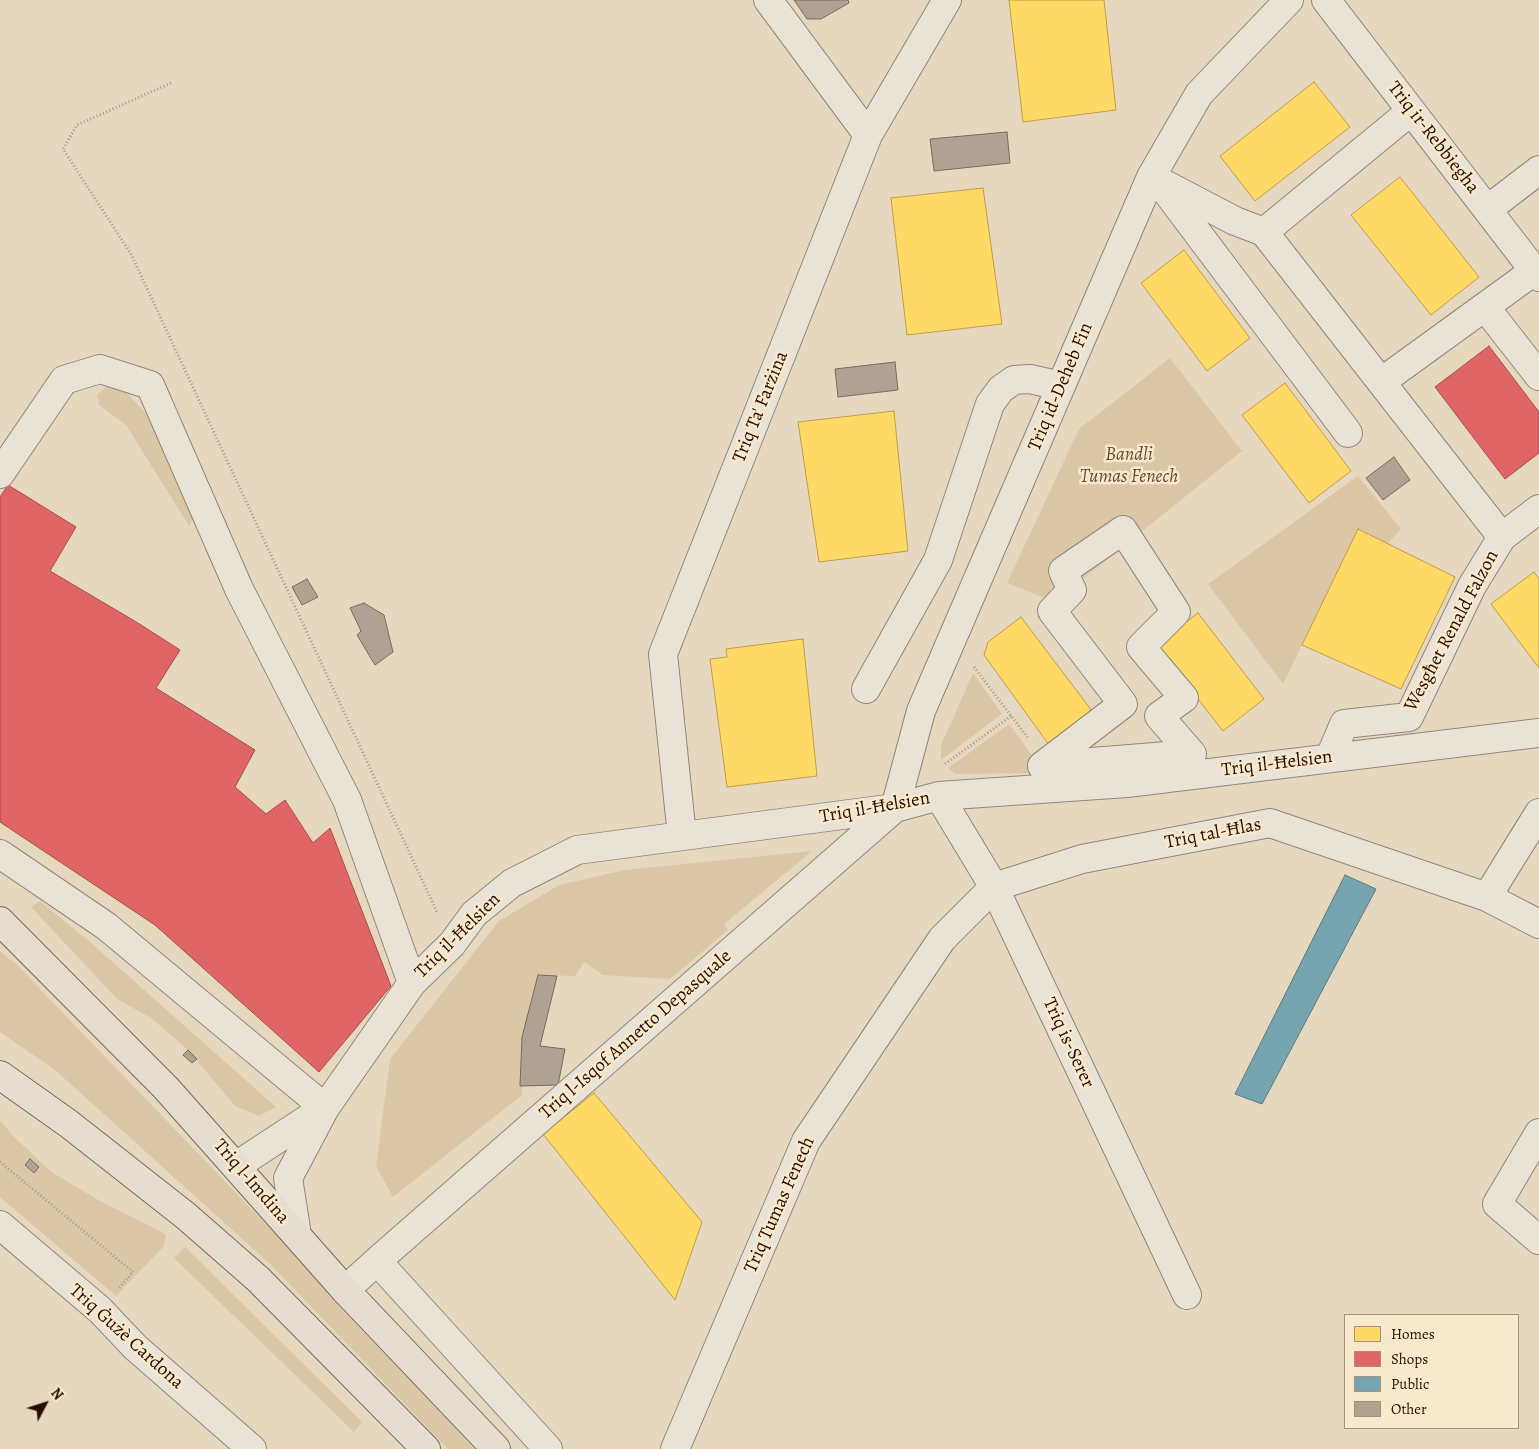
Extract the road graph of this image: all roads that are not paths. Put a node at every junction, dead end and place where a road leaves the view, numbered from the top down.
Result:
1 (768, 0) edge
2 (947, 0) edge
3 (1289, 0) edge
4 (1326, 0) edge
5 (1411, 111) junction
6 (868, 135) junction
7 (1539, 170) edge
8 (1155, 179) junction
9 (1488, 209) junction
10 (1264, 232) junction
11 (1537, 274) edge
12 (1485, 307) junction
13 (1539, 376) edge
14 (1381, 382) junction
15 (1061, 386) junction
16 (1348, 433) dead end
17 (0, 474) edge
18 (1539, 509) edge
19 (1502, 537) junction
20 (866, 689) dead end
21 (1539, 733) edge
22 (1330, 757) junction
23 (1124, 772) junction
24 (939, 796) junction
25 (895, 808) junction
26 (1539, 813) edge
27 (682, 836) junction
28 (0, 854) edge
29 (994, 887) junction
30 (1487, 897) junction
31 (0, 921) edge
32 (1539, 924) edge
33 (412, 983) junction
34 (0, 1075) edge
35 (325, 1108) junction
36 (1539, 1133) edge
37 (236, 1166) junction
38 (0, 1225) edge
39 (297, 1235) junction
40 (1539, 1240) edge
41 (377, 1261) junction
42 (345, 1290) junction
43 (1187, 1296) dead end
44 (252, 1449) edge
45 (426, 1449) edge
46 (496, 1449) edge
47 (548, 1449) edge
48 (674, 1449) edge

1 - 6 street
2 - 6 street, Triq Ta' Farżina
3 - 8 street, Triq id-Deheb Fin
4 - 5 street, Triq ir-Rebbiegha
5 - 9 street, Triq ir-Rebbiegha
5 - 10 street
6 - 27 street, Triq Ta' Farżina
7 - 9 street
8 - 10 street, Wesgħet Renald Falzon
8 - 15 street, Triq id-Deheb Fin
8 - 16 street
9 - 11 street, Triq ir-Rebbiegha
10 - 14 street, Wesgħet Renald Falzon
11 - 12 street
12 - 13 street
12 - 14 street
14 - 19 street, Wesgħet Renald Falzon
15 - 20 street
15 - 25 street, Triq id-Deheb Fin
17 - 33 street
18 - 19 street, Wesgħet Renald Falzon
19 - 22 street, Wesgħet Renald Falzon
21 - 22 street, Triq il-Ħelsien
22 - 23 street, Triq il-Ħelsien
23 - 23 street
23 - 24 street, Triq il-Ħelsien
24 - 25 street, Triq il-Ħelsien
24 - 29 street, Triq is-Serer
25 - 27 street, Triq il-Ħelsien
25 - 41 street, Triq l-Isqof Annetto Depasquale
26 - 30 street
27 - 33 street, Triq il-Ħelsien
28 - 35 street
29 - 30 street, Triq tal-Ħlas
29 - 43 street, Triq is-Serer
29 - 48 street, Triq Tumas Fenech
30 - 32 street, Triq tal-Ħlas
31 - 37 highway, Triq l-Imdina
33 - 35 street, Triq il-Ħelsien
34 - 45 highway
35 - 37 street, Triq il-Ħelsien
35 - 39 street, Triq il-Ħelsien
36 - 40 street
37 - 39 highway, Triq l-Imdina
38 - 44 street, Triq Ġużè Cardona
39 - 42 highway, Triq l-Imdina
41 - 42 street, Triq l-Isqof Annetto Depasquale
41 - 47 street
42 - 46 highway, Triq l-Imdina

